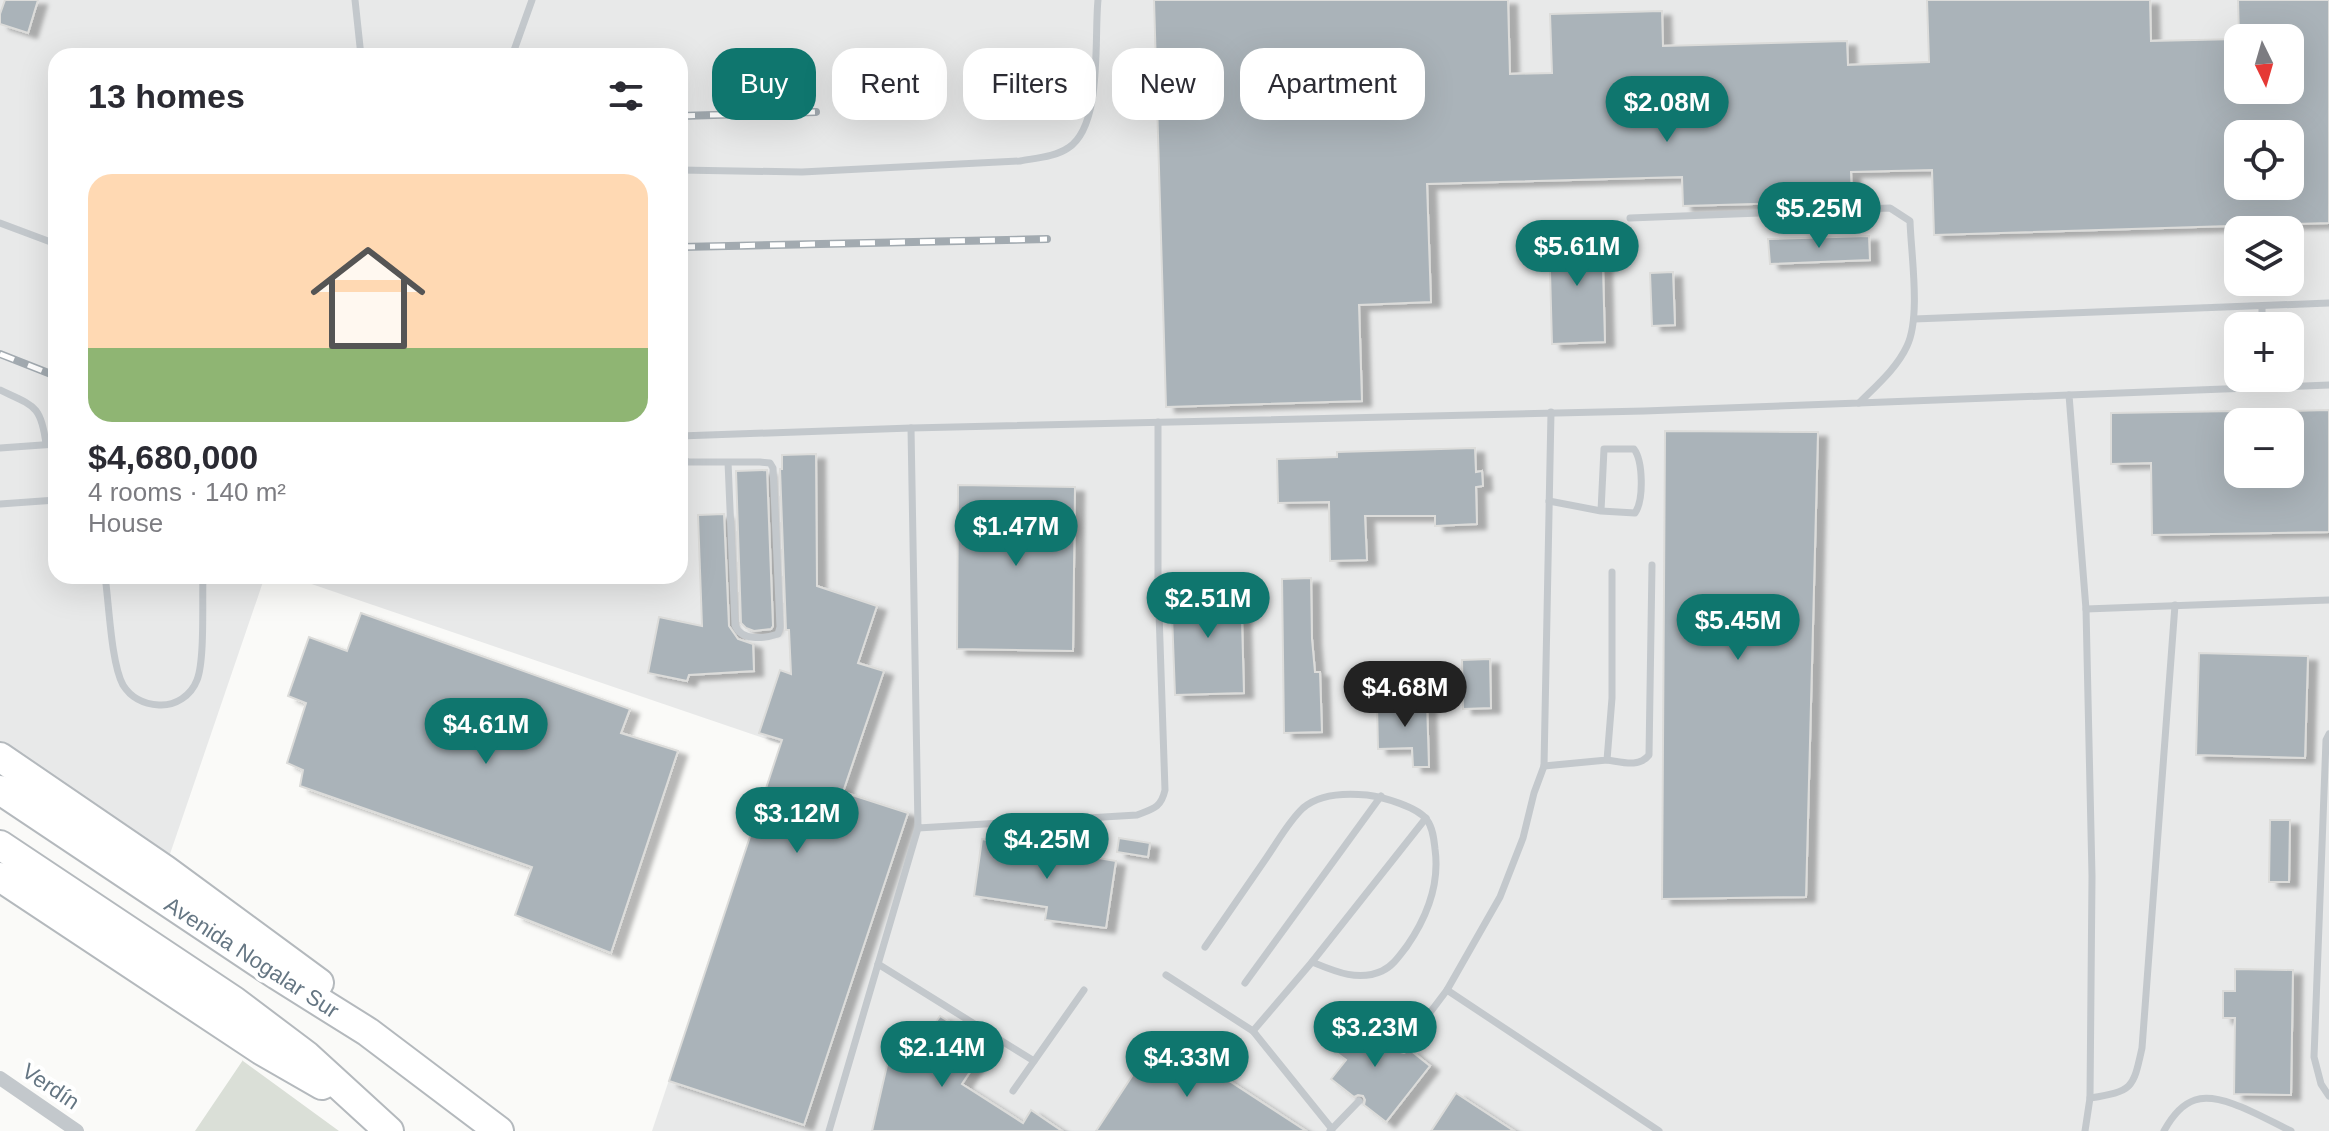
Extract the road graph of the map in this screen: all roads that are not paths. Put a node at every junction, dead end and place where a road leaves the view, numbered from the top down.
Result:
1 (355, 0) edge
2 (532, 0) edge
3 (1098, 0) edge
4 (360, 48) edge
5 (515, 48) edge
6 (688, 170) edge
7 (1630, 218) dead end
8 (0, 223) edge
9 (48, 241) edge
10 (2329, 303) edge
11 (2262, 306) junction
12 (2262, 312) edge
13 (1914, 319) junction
14 (2329, 385) edge
15 (2304, 386) edge
16 (2224, 389) edge
17 (0, 390) edge
18 (2069, 395) junction
19 (1859, 403) junction
20 (1551, 412) junction
21 (1158, 422) junction
22 (911, 428) junction
23 (688, 436) edge
24 (46, 444) joint
25 (0, 448) edge
26 (688, 462) edge
27 (728, 462) junction
28 (48, 501) edge
29 (1549, 501) junction
30 (0, 504) edge
31 (1601, 511) junction
32 (1652, 565) dead end
33 (1612, 572) dead end
34 (106, 584) edge
35 (203, 584) edge
36 (2329, 600) edge
37 (2175, 605) junction
38 (2086, 609) junction
39 (2329, 734) edge
40 (0, 757) edge
41 (1607, 760) junction
42 (1544, 766) junction
43 (0, 790) edge
44 (1381, 796) junction
45 (1426, 818) junction
46 (918, 828) junction
47 (0, 845) edge
48 (0, 877) edge
49 (1205, 947) dead end
50 (1312, 962) junction
51 (878, 964) junction
52 (1166, 975) dead end
53 (1245, 983) dead end
54 (1084, 990) dead end
55 (1447, 990) junction
56 (1253, 1031) junction
57 (368, 1032) junction
58 (1404, 1047) dead end
59 (1034, 1061) junction
60 (0, 1078) edge
61 (1013, 1091) dead end
62 (2329, 1096) edge
63 (2090, 1098) junction
64 (353, 1101) junction
65 (1359, 1101) dead end
66 (1331, 1130) edge
67 (77, 1131) edge
68 (389, 1131) edge
69 (499, 1131) edge
70 (829, 1131) edge
71 (1659, 1131) edge
72 (2085, 1131) edge
73 (2164, 1131) edge
74 (2291, 1131) edge

1 - 4 lane
2 - 5 lane
3 - 6 lane
7 - 13 lane
8 - 9 lane
10 - 11 lane
11 - 12 lane
11 - 13 lane
13 - 19 lane
14 - 15 lane
16 - 18 lane
17 - 24 lane
18 - 19 lane
18 - 38 lane
19 - 20 lane
20 - 21 lane
20 - 29 lane
21 - 22 lane
21 - 46 lane
22 - 23 lane
22 - 46 lane
24 - 25 lane
26 - 27 lane
27 - 27 lane
28 - 30 lane
29 - 31 lane
29 - 42 lane
31 - 31 lane
32 - 41 lane
33 - 41 lane
34 - 35 lane
36 - 37 lane
37 - 38 lane
37 - 63 lane
38 - 63 lane
39 - 62 lane
40 - 57 highway
41 - 42 lane
42 - 55 lane
43 - 57 highway, Avenida Nogalar Sur
44 - 45 lane
44 - 49 lane
44 - 53 lane
45 - 50 lane
45 - 50 lane
46 - 51 lane
47 - 64 highway, Avenida Nogalar Sur
48 - 64 highway
50 - 56 lane
51 - 59 lane
51 - 70 lane
52 - 56 lane
54 - 59 lane
55 - 58 lane
55 - 71 lane
56 - 66 lane
57 - 69 highway, Avenida Nogalar Sur
59 - 61 lane
60 - 67 street, Verdín
63 - 72 lane
64 - 68 highway, Avenida Nogalar Sur
65 - 66 lane
73 - 74 lane

